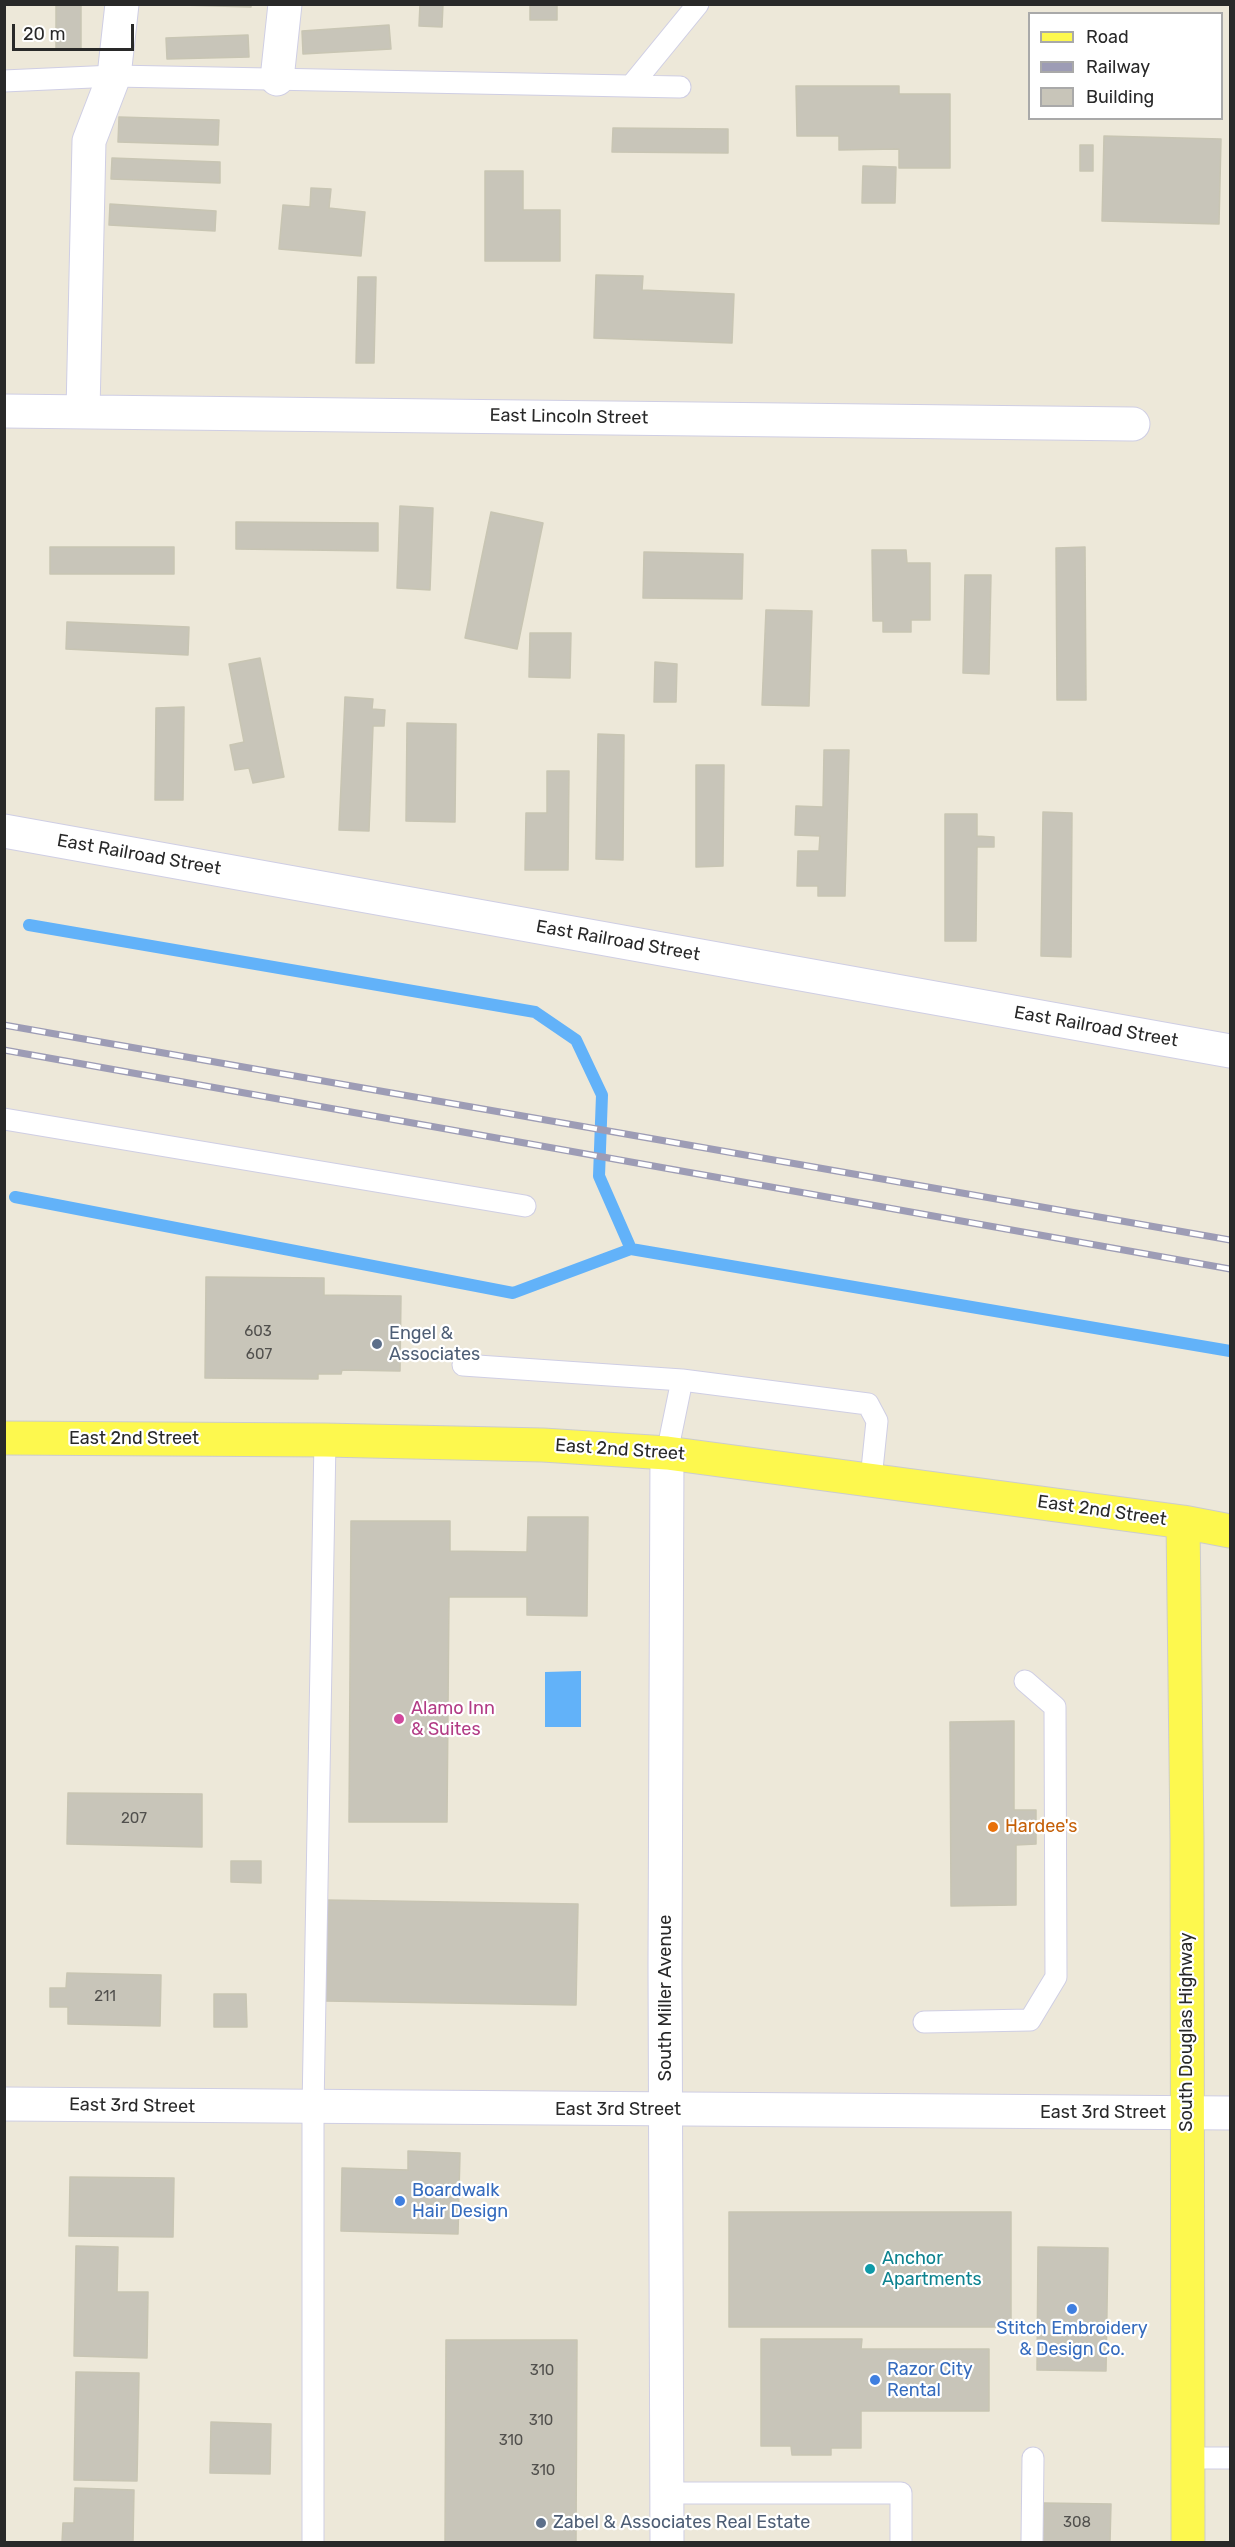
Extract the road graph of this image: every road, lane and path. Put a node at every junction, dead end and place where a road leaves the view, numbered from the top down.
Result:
1 (122, 4) edge
2 (285, 4) edge
3 (698, 4) edge
4 (114, 76) junction
5 (278, 79) junction
6 (4, 81) edge
7 (631, 86) junction
8 (680, 87) dead end
9 (4, 411) edge
10 (83, 411) junction
11 (1132, 424) dead end
12 (4, 831) edge
13 (1230, 1051) edge
14 (4, 1119) edge
15 (525, 1206) dead end
16 (463, 1365) dead end
17 (682, 1380) junction
18 (4, 1438) edge
19 (325, 1440) junction
20 (667, 1453) junction
21 (871, 1479) junction
22 (1183, 1522) junction
23 (1230, 1531) edge
24 (1025, 1681) dead end
25 (924, 2022) dead end
26 (4, 2104) edge
27 (313, 2108) junction
28 (666, 2110) junction
29 (1188, 2113) junction
30 (1230, 2113) edge
31 (1033, 2458) dead end
32 (1187, 2458) junction
33 (1230, 2458) edge
34 (666, 2493) junction
35 (313, 2542) edge
36 (667, 2542) edge
37 (901, 2542) edge
38 (1032, 2542) edge
39 (1188, 2542) edge

1 - 4 street
2 - 5 street
3 - 7 lane
4 - 5 lane
4 - 6 lane
4 - 10 street
5 - 7 lane
7 - 8 lane
9 - 10 street, East Lincoln Street
10 - 11 street, East Lincoln Street
12 - 13 street, East Railroad Street
14 - 15 lane
16 - 17 lane
17 - 20 lane
17 - 21 lane
18 - 19 main road, East 2nd Street
19 - 20 main road, East 2nd Street
19 - 27 lane
20 - 21 main road, East 2nd Street
20 - 28 street, South Miller Avenue
21 - 22 main road, East 2nd Street
22 - 23 main road, East 2nd Street
22 - 29 main road, South Douglas Highway
24 - 25 lane
26 - 27 street, East 3rd Street
27 - 28 street, East 3rd Street
27 - 35 lane
28 - 29 street, East 3rd Street
28 - 34 street, South Miller Avenue
29 - 30 street, East 3rd Street
29 - 32 main road, South Douglas Highway
31 - 38 lane
32 - 33 lane
32 - 39 main road, South Douglas Highway
34 - 36 street, South Miller Avenue
34 - 37 lane

